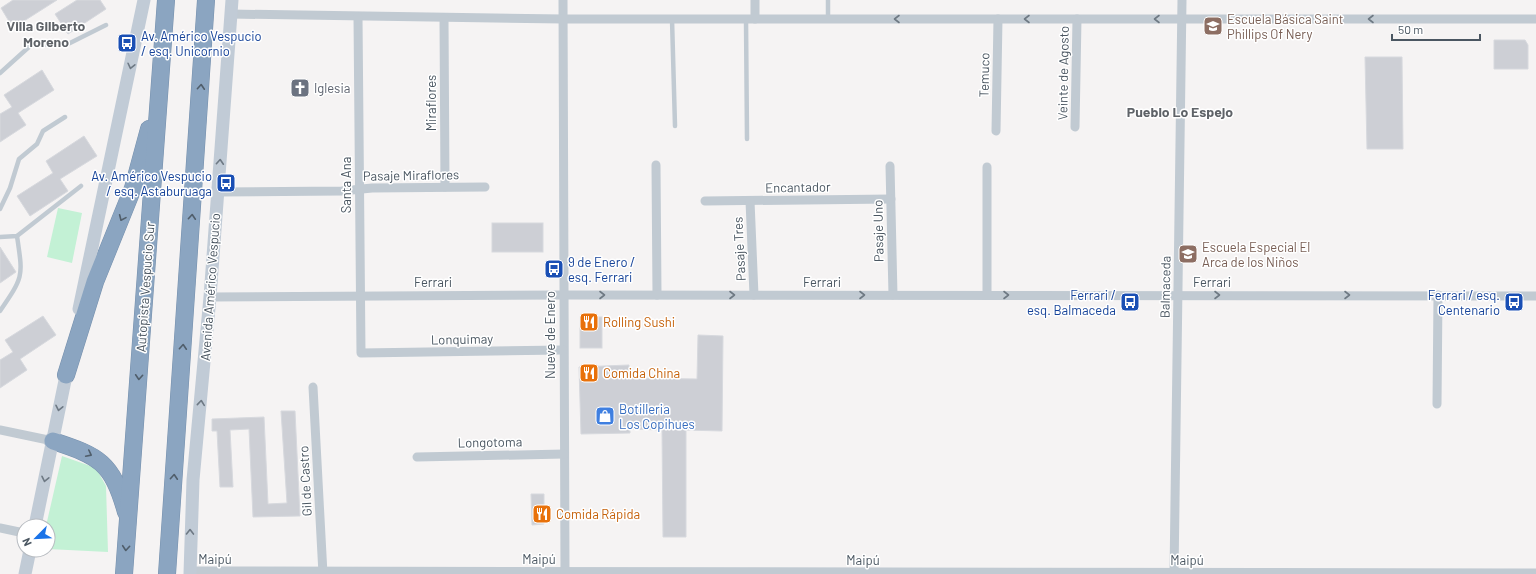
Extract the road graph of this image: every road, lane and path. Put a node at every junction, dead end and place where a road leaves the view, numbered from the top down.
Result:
1 (144, 0) edge
2 (166, 0) edge
3 (206, 0) edge
4 (232, 0) edge
5 (563, 0) edge
6 (755, 0) edge
7 (828, 0) edge
8 (1182, 0) edge
9 (231, 14) junction
10 (358, 17) junction
11 (444, 18) junction
12 (563, 19) junction
13 (672, 19) junction
14 (750, 19) junction
15 (828, 19) junction
16 (998, 19) junction
17 (1077, 19) junction
18 (1181, 19) junction
19 (1536, 19) edge
20 (106, 25) dead end
21 (0, 73) edge
22 (160, 87) junction
23 (65, 117) dead end
24 (675, 126) dead end
25 (1075, 127) dead end
26 (996, 131) dead end
27 (747, 139) dead end
28 (656, 165) dead end
29 (890, 166) dead end
30 (987, 167) dead end
31 (81, 186) dead end
32 (445, 187) junction
33 (485, 187) dead end
34 (359, 190) junction
35 (217, 192) junction
36 (891, 200) junction
37 (705, 201) dead end
38 (750, 201) junction
39 (0, 209) edge
40 (17, 236) junction
41 (0, 237) edge
42 (359, 295) junction
43 (562, 295) junction
44 (657, 295) junction
45 (754, 295) junction
46 (893, 295) junction
47 (986, 295) junction
48 (1438, 295) junction
49 (1178, 296) junction
50 (1536, 296) edge
51 (210, 297) junction
52 (0, 311) edge
53 (563, 350) junction
54 (361, 353) joint
55 (66, 375) junction
56 (313, 387) dead end
57 (1437, 404) dead end
58 (0, 430) edge
59 (53, 441) junction
60 (564, 454) junction
61 (417, 457) dead end
62 (37, 518) edge
63 (128, 522) junction
64 (0, 528) edge
65 (16, 531) edge
66 (28, 558) edge
67 (1536, 572) edge
68 (190, 573) edge
69 (323, 573) edge
70 (565, 573) edge
71 (743, 573) edge
72 (1174, 573) edge
73 (1430, 573) edge
74 (25, 574) edge
75 (124, 574) edge
76 (167, 574) edge
77 (911, 574) edge

1 -> 55 main road
2 - 22 highway, Autopista Vespucio Sur
76 -> 3 highway
4 - 9 main road, Avenida Américo Vespucio
5 - 12 street, Nueve de Enero
6 - 14 street
7 - 15 lane
8 - 18 street, Balmaceda
9 - 10 street
35 -> 9 main road, Avenida Américo Vespucio
10 - 11 street
10 - 34 street, Santa Ana
11 - 12 street
11 - 32 street, Miraflores
12 - 13 street
12 - 43 street, Nueve de Enero
13 - 14 street
13 - 24 lane
14 - 15 street
14 - 27 lane
16 -> 15 street
17 -> 16 street
16 - 26 street, Temuco
18 -> 17 street
17 - 25 street, Veinte de Agosto
19 -> 18 street
18 - 49 street, Balmaceda
20 - 21 lane
22 -> 55 highway
22 -> 63 highway, Autopista Vespucio Sur
23 - 39 lane
28 - 44 street
29 - 36 street, Pasaje Uno
30 - 47 street
31 - 40 lane
32 - 33 street, Pasaje Miraflores
32 - 34 street, Pasaje Miraflores
34 - 35 street, Pasaje Miraflores
34 - 42 street, Santa Ana
35 - 51 main road, Avenida Américo Vespucio
36 - 38 street, Encantador
36 - 46 street, Pasaje Uno
37 - 38 street, Encantador
38 - 45 street, Pasaje Tres
40 - 41 lane
40 - 52 lane
42 - 43 street, Ferrari
42 - 51 street, Ferrari
42 - 54 street, Santa Ana
43 -> 44 street, Ferrari
43 - 53 street, Nueve de Enero
44 -> 45 street, Ferrari
45 -> 46 street, Ferrari
46 - 47 street, Ferrari
47 -> 49 street, Ferrari
49 -> 48 street, Ferrari
48 - 50 street, Ferrari
48 - 57 street
49 - 72 street, Balmaceda
68 -> 51 main road, Avenida Américo Vespucio
53 - 54 street, Lonquimay
53 - 60 street, Nueve de Enero
55 -> 59 main road
56 - 69 street, Gil de Castro
58 - 59 street
59 -> 62 main road
59 -> 63 highway
60 - 61 street, Longotoma
60 - 70 street, Nueve de Enero
63 -> 75 highway, Autopista Vespucio Sur
64 - 65 street
66 - 74 main road
67 - 73 street, Maipú
68 - 69 street, Maipú
69 - 70 street, Maipú
70 - 71 street, Maipú
71 - 77 street, Maipú
72 - 73 street, Maipú
72 - 77 street, Maipú

